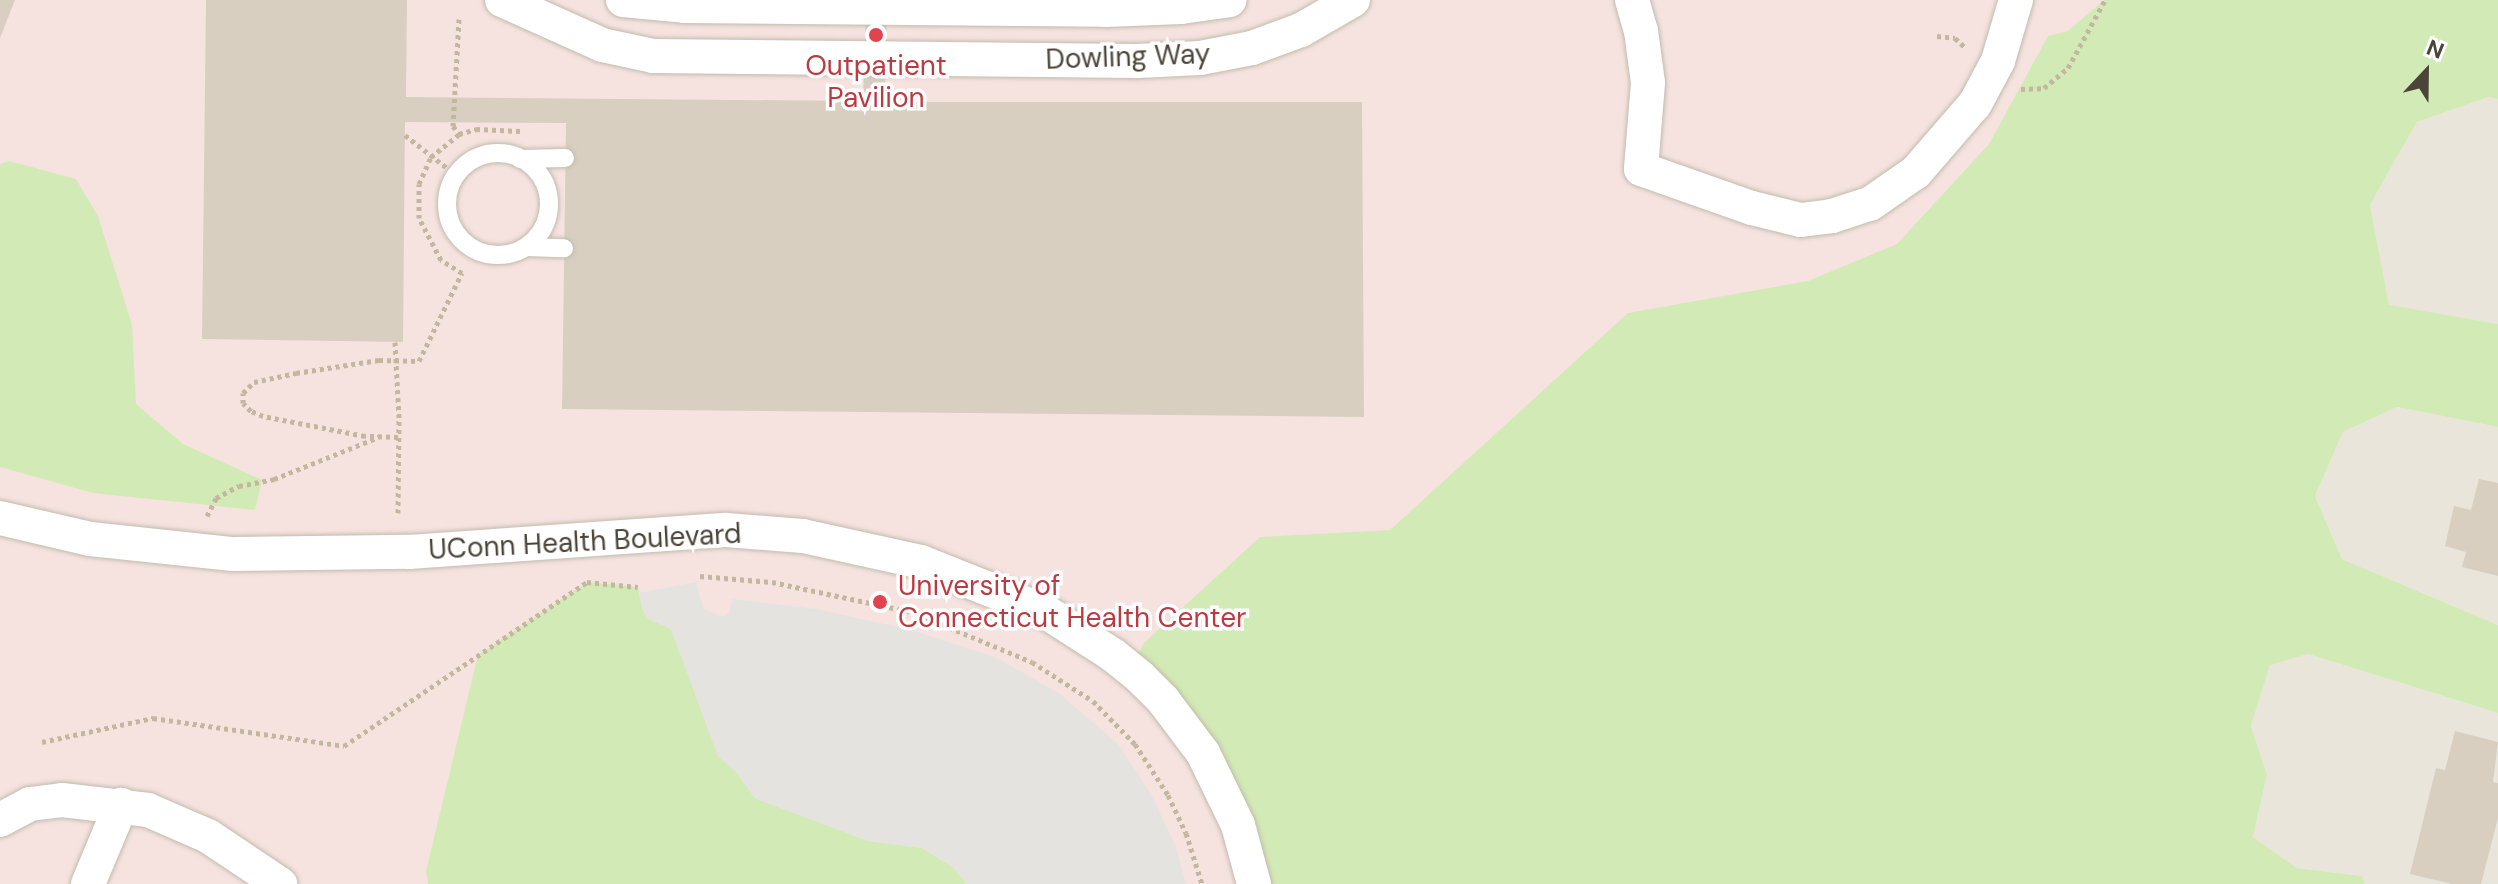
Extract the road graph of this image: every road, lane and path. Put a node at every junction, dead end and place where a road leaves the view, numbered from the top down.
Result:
1 (502, 0) edge
2 (623, 0) edge
3 (1230, 0) edge
4 (1353, 0) edge
5 (1632, 0) edge
6 (2016, 0) edge
7 (986, 9) junction
8 (459, 19) dead end
9 (988, 59) junction
10 (405, 135) dead end
11 (431, 157) junction
12 (565, 158) dead end
13 (520, 159) junction
14 (456, 175) junction
15 (526, 247) junction
16 (564, 248) dead end
17 (395, 342) dead end
18 (380, 437) junction
19 (398, 437) junction
20 (398, 513) dead end
21 (207, 516) dead end
22 (0, 518) edge
23 (700, 576) dead end
24 (638, 587) dead end
25 (42, 742) dead end
26 (121, 805) junction
27 (0, 820) edge
28 (88, 884) edge
29 (280, 884) edge
30 (1202, 884) edge
31 (1254, 884) edge

1 - 9 street, Dowling Way
2 - 7 street, Dowling Way
3 - 7 street, Dowling Way
4 - 9 street, Dowling Way
5 - 6 street
7 - 9 street
8 - 11 path
10 - 11 path
11 - 14 path
11 - 18 path
12 - 13 lane
13 - 14 lane
13 - 15 lane
14 - 15 lane
15 - 16 lane
17 - 19 path, bridge
18 - 19 path
18 - 21 path
19 - 20 path
22 - 31 street, UConn Health Boulevard
23 - 30 path
24 - 25 path
26 - 27 street
26 - 28 street
26 - 29 street

